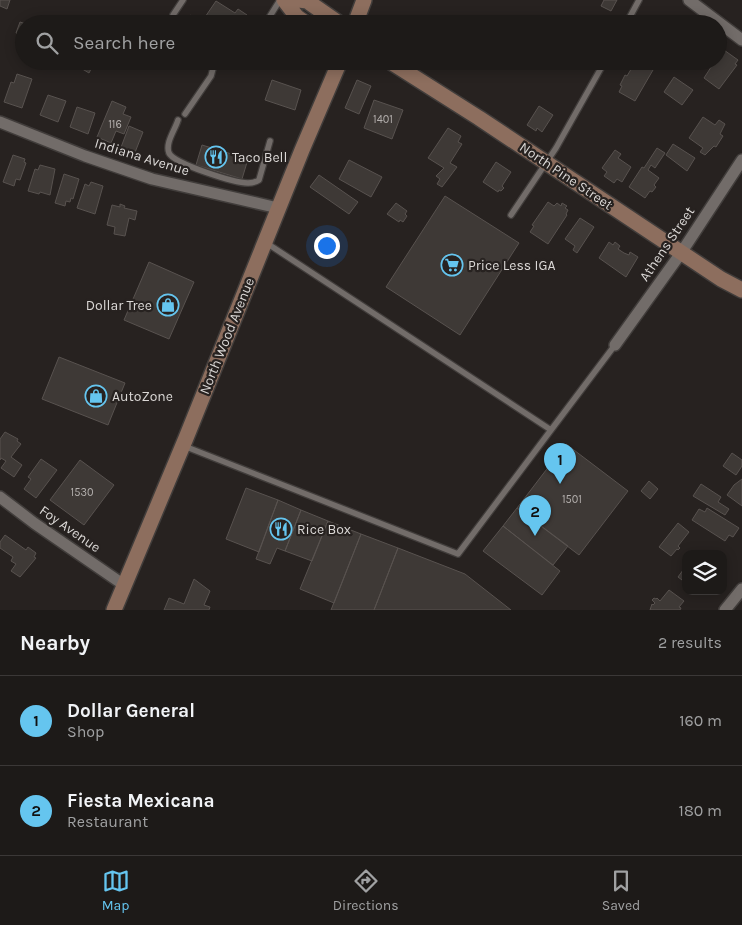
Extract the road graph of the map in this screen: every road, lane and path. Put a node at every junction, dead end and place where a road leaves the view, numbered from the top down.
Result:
1 (182, 0) edge
2 (282, 0) edge
3 (299, 0) edge
4 (364, 0) edge
5 (639, 0) edge
6 (689, 0) edge
7 (173, 15) edge
8 (271, 15) edge
9 (295, 15) edge
10 (327, 15) edge
11 (358, 15) edge
12 (631, 15) edge
13 (709, 15) edge
14 (727, 29) edge
15 (742, 40) edge
16 (213, 70) edge
17 (336, 70) edge
18 (403, 70) edge
19 (600, 70) edge
20 (185, 114) dead end
21 (178, 120) dead end
22 (0, 122) edge
23 (270, 141) dead end
24 (742, 160) edge
25 (546, 162) junction
26 (278, 208) junction
27 (511, 214) dead end
28 (264, 242) junction
29 (680, 253) junction
30 (742, 290) edge
31 (615, 345) joint
32 (551, 430) junction
33 (183, 446) junction
34 (0, 497) edge
35 (124, 585) junction
36 (742, 589) edge
37 (114, 610) edge
38 (725, 610) edge

1 - 7 lane
2 - 8 lane
2 - 9 main road
3 - 10 main road
4 - 11 main road
5 - 12 lane
6 - 13 street
14 - 15 street
16 - 20 lane
17 - 26 main road, North Wood Avenue
18 - 25 main road, North Pine Street
19 - 25 lane
21 - 23 lane
22 - 26 street, Indiana Avenue
24 - 29 street, Athens Street
25 - 27 lane
25 - 29 main road, North Pine Street
26 - 28 main road, North Wood Avenue
28 - 32 lane
28 - 33 main road, North Wood Avenue
29 - 30 main road, North Pine Street
29 - 31 street, Athens Street
31 - 32 lane
32 - 33 lane
33 - 35 main road, North Wood Avenue
34 - 35 street, Foy Avenue
35 - 37 main road, North Wood Avenue
36 - 38 street

